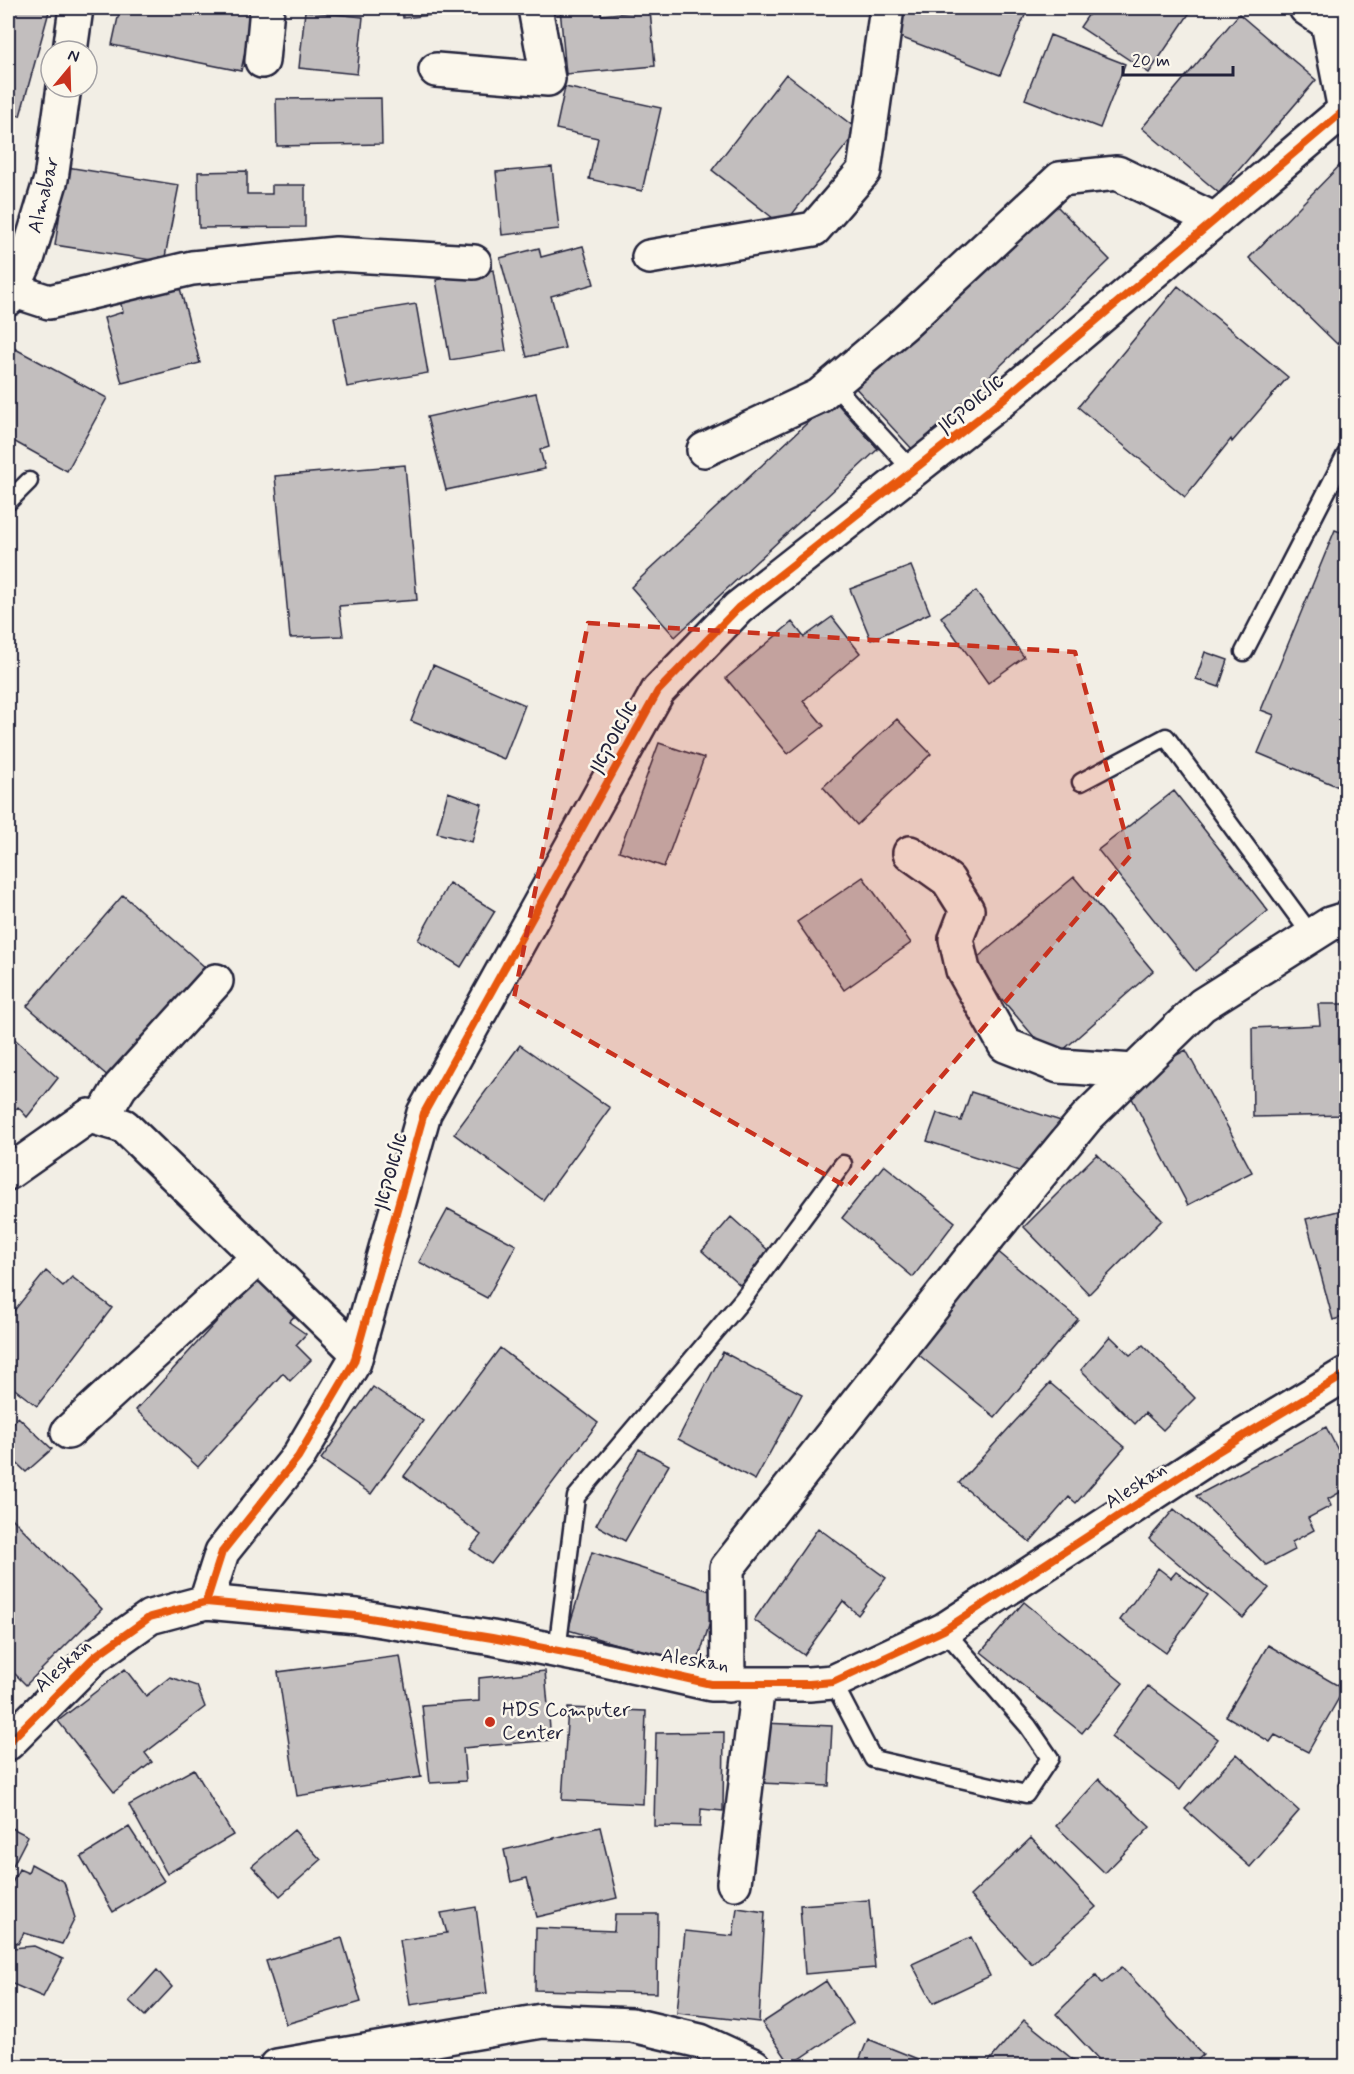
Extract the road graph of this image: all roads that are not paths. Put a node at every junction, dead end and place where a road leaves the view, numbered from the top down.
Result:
1 (76, 8) edge
2 (267, 8) edge
3 (535, 8) edge
4 (887, 8) edge
5 (1306, 8) edge
6 (72, 39) edge
7 (262, 61) dead end
8 (436, 70) dead end
9 (62, 99) edge
10 (1346, 110) edge
11 (1215, 220) junction
12 (649, 257) dead end
13 (474, 262) dead end
14 (10, 295) edge
15 (833, 384) junction
16 (704, 450) dead end
17 (1347, 454) edge
18 (913, 471) junction
19 (29, 481) dead end
20 (8, 502) edge
21 (1244, 652) dead end
22 (1081, 782) dead end
23 (910, 853) dead end
24 (1347, 919) edge
25 (1312, 936) junction
26 (216, 981) dead end
27 (1134, 1071) junction
28 (101, 1119) junction
29 (843, 1164) dead end
30 (8, 1173) edge
31 (259, 1257) junction
32 (357, 1352) junction
33 (1347, 1374) edge
34 (68, 1432) dead end
35 (206, 1602) junction
36 (944, 1630) junction
37 (557, 1651) junction
38 (833, 1682) junction
39 (743, 1685) junction
40 (8, 1743) edge
41 (734, 1883) dead end
42 (277, 2067) edge
43 (754, 2067) edge

1 - 6 street
2 - 7 street
3 - 8 street
4 - 12 street
5 - 10 street
9 - 14 street, Almabar
10 - 11 street, אלאסקאן
11 - 15 street
11 - 18 street, אלאסקאן
13 - 14 street
15 - 16 street
15 - 18 lane
17 - 21 lane
18 - 32 street, אלאסקאן
19 - 20 lane
22 - 25 lane
23 - 27 street
24 - 25 street
25 - 27 street
26 - 28 street
27 - 39 street
28 - 30 street
28 - 31 street
29 - 37 lane
31 - 32 street
31 - 34 street
32 - 35 street, אלאסקאן
33 - 36 street, Aleskan
35 - 37 street, Aleskan
35 - 40 street, Aleskan
36 - 38 street, Aleskan
36 - 38 lane
37 - 39 street, Aleskan
38 - 39 street, Aleskan
39 - 41 street
42 - 43 street

